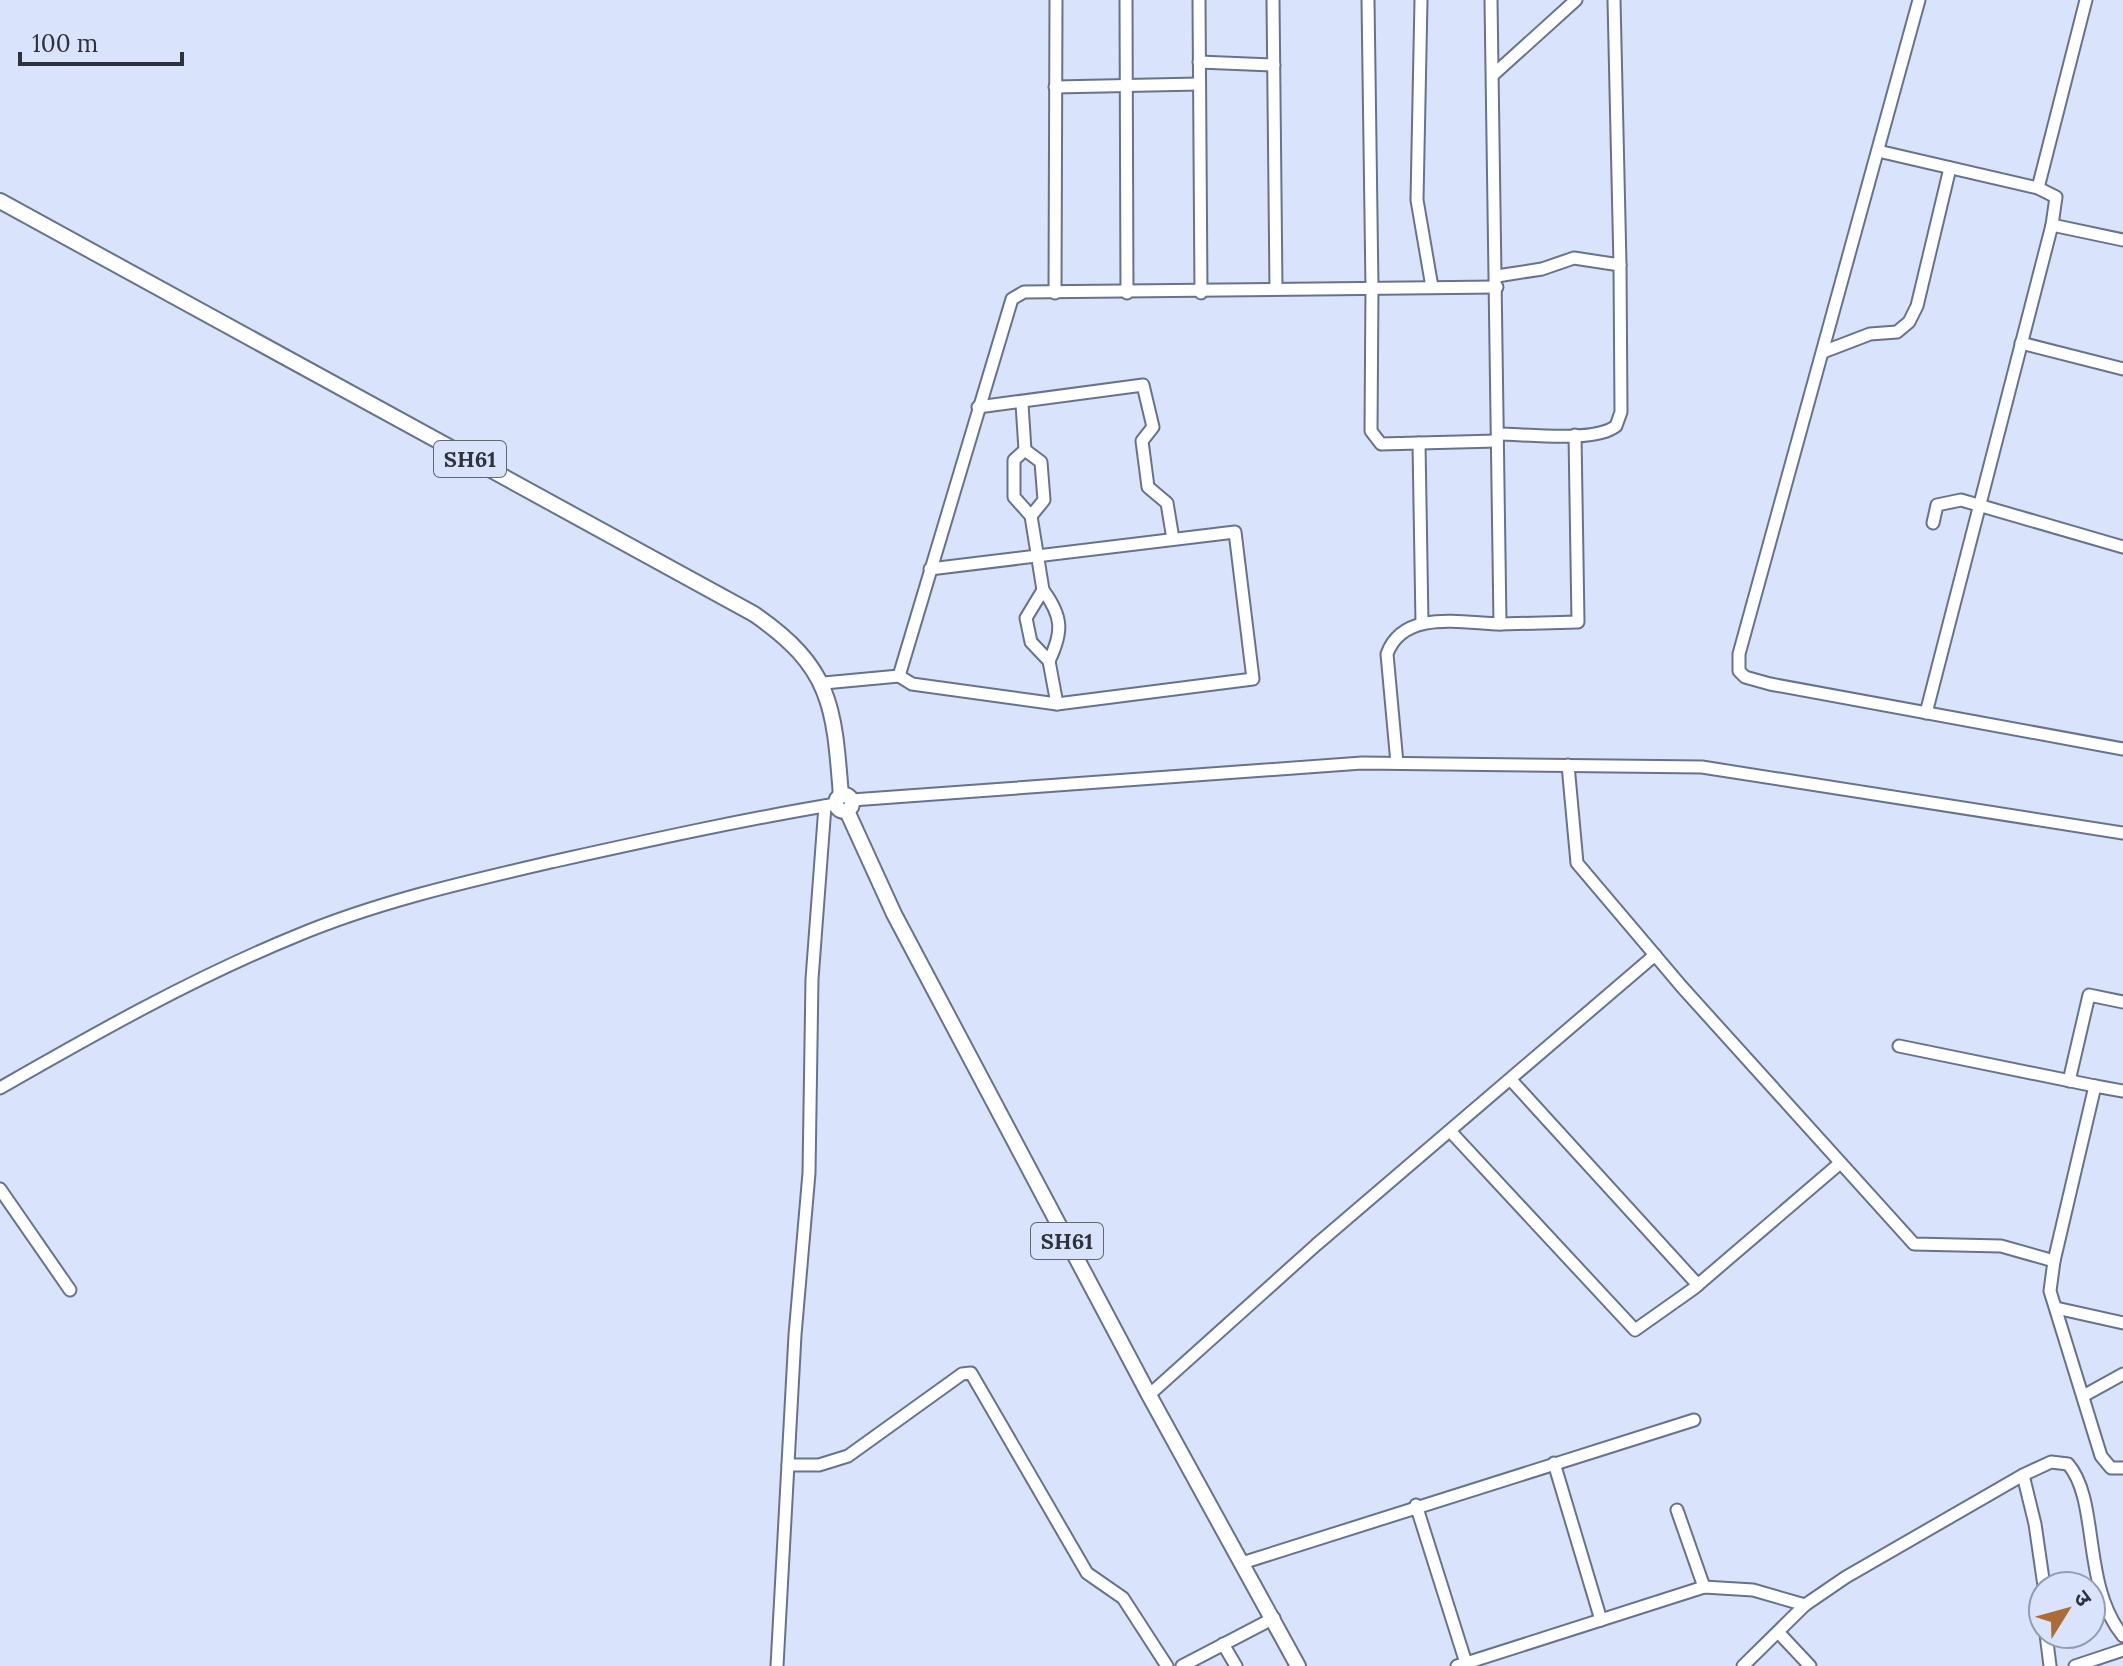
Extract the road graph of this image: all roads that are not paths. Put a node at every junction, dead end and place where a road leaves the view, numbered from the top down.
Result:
1 (1056, 0) edge
2 (1126, 0) edge
3 (1199, 0) edge
4 (1273, 0) edge
5 (1368, 0) edge
6 (1421, 0) edge
7 (1491, 0) edge
8 (1576, 0) edge
9 (1919, 0) edge
10 (2086, 0) edge
11 (1614, 2) edge
12 (1199, 62) junction
13 (1274, 65) junction
14 (1493, 75) junction
15 (1199, 84) junction
16 (1055, 87) junction
17 (1127, 87) junction
18 (1878, 151) junction
19 (1950, 168) junction
20 (2038, 188) junction
21 (0, 201) edge
22 (2052, 225) junction
23 (2123, 240) edge
24 (1620, 265) junction
25 (1497, 282) junction
26 (1432, 287) junction
27 (1372, 288) junction
28 (1276, 289) junction
29 (1055, 293) junction
30 (1127, 293) junction
31 (1201, 293) junction
32 (2021, 343) junction
33 (1823, 352) junction
34 (2123, 369) edge
35 (1022, 404) junction
36 (978, 407) junction
37 (1575, 435) junction
38 (1498, 437) junction
39 (1419, 443) junction
40 (1025, 450) junction
41 (1978, 504) junction
42 (1031, 516) junction
43 (1933, 523) dead end
44 (1173, 539) junction
45 (2123, 547) edge
46 (1036, 556) junction
47 (930, 569) junction
48 (1043, 590) junction
49 (1422, 623) junction
50 (1500, 624) junction
51 (1049, 661) junction
52 (899, 676) junction
53 (824, 683) junction
54 (1057, 704) junction
55 (1926, 713) junction
56 (2123, 749) edge
57 (1397, 763) junction
58 (1568, 765) junction
59 (840, 804) junction
60 (2122, 830) edge
61 (1655, 955) junction
62 (2123, 1002) edge
63 (1899, 1046) dead end
64 (1511, 1080) junction
65 (2069, 1081) junction
66 (2095, 1086) junction
67 (0, 1088) edge
68 (2123, 1091) edge
69 (1451, 1132) junction
70 (1839, 1164) junction
71 (0, 1189) edge
72 (2054, 1261) junction
73 (1698, 1285) junction
74 (70, 1290) dead end
75 (2056, 1308) junction
76 (2123, 1323) edge
77 (2123, 1374) edge
78 (1149, 1395) junction
79 (2085, 1395) junction
80 (1694, 1420) dead end
81 (1554, 1463) junction
82 (788, 1465) junction
83 (2123, 1468) edge
84 (2023, 1475) junction
85 (1416, 1505) junction
86 (1677, 1510) dead end
87 (1242, 1563) junction
88 (2042, 1570) edge
89 (1704, 1587) junction
90 (1805, 1605) junction
91 (1274, 1618) junction
92 (1601, 1620) junction
93 (1779, 1633) junction
94 (2123, 1636) edge
95 (1223, 1644) junction
96 (2123, 1650) edge
97 (1461, 1664) edge
98 (777, 1666) edge
99 (1167, 1666) edge
100 (1182, 1666) edge
101 (1236, 1666) edge
102 (1298, 1666) edge
103 (1743, 1666) edge
104 (1810, 1666) edge
105 (2075, 1666) edge

1 - 16 street
2 - 17 street
3 - 12 street
4 - 13 street
5 - 27 street
6 - 26 street
7 - 14 street
8 - 14 street
9 - 18 street
10 - 20 street
11 - 24 street
12 - 13 street
12 - 15 street
13 - 28 street
14 - 25 street
15 - 17 street
15 - 31 street
16 - 17 street
16 - 29 street
17 - 30 street
18 - 19 street
18 - 33 street
19 - 20 street
19 - 33 street
20 - 22 street
21 - 53 main road, SH61
22 - 23 street
22 - 32 street
24 - 25 street
24 - 37 street
25 - 26 street
25 - 38 street
26 - 27 street
27 - 28 street
27 - 39 street
28 - 31 street
29 - 30 street
29 - 36 street
30 - 31 street
32 - 34 street
32 - 41 street
33 - 55 street
35 - 36 street
35 - 40 street
35 - 44 street
36 - 47 street
37 - 38 street
37 - 50 street
38 - 39 street
38 - 50 street
39 - 49 street
40 - 42 street
40 - 42 street
41 - 43 street
41 - 45 street
41 - 55 street
42 - 46 street
44 - 46 street
44 - 54 street
46 - 47 street
46 - 48 street
47 - 52 street
48 - 51 street
48 - 51 street
49 - 50 street
49 - 57 street
51 - 54 street
52 - 53 street
52 - 54 street
53 - 59 main road, SH61
55 - 56 street
57 - 58 street
57 - 59 street
58 - 60 street
58 - 61 street
59 - 67 street
59 - 78 main road, SH61
59 - 82 street
61 - 64 street
61 - 70 street
62 - 65 street
63 - 65 street
64 - 69 street
64 - 73 street
65 - 66 street
66 - 68 street
66 - 72 street
69 - 73 street
69 - 78 street
70 - 72 street
70 - 73 street
71 - 74 street
72 - 75 street
75 - 76 street
75 - 79 street
77 - 79 street
78 - 87 main road, SH61
79 - 83 street
80 - 81 street
81 - 85 street
81 - 92 street
82 - 98 street
82 - 99 street
84 - 88 street
84 - 90 street
84 - 94 street
85 - 87 street
85 - 97 street
86 - 89 street
87 - 91 main road, SH61
89 - 90 street
89 - 92 street
90 - 93 street
91 - 95 street
91 - 102 main road, SH61
92 - 97 street
93 - 103 street
93 - 104 street
95 - 100 street
95 - 101 street
96 - 105 street

